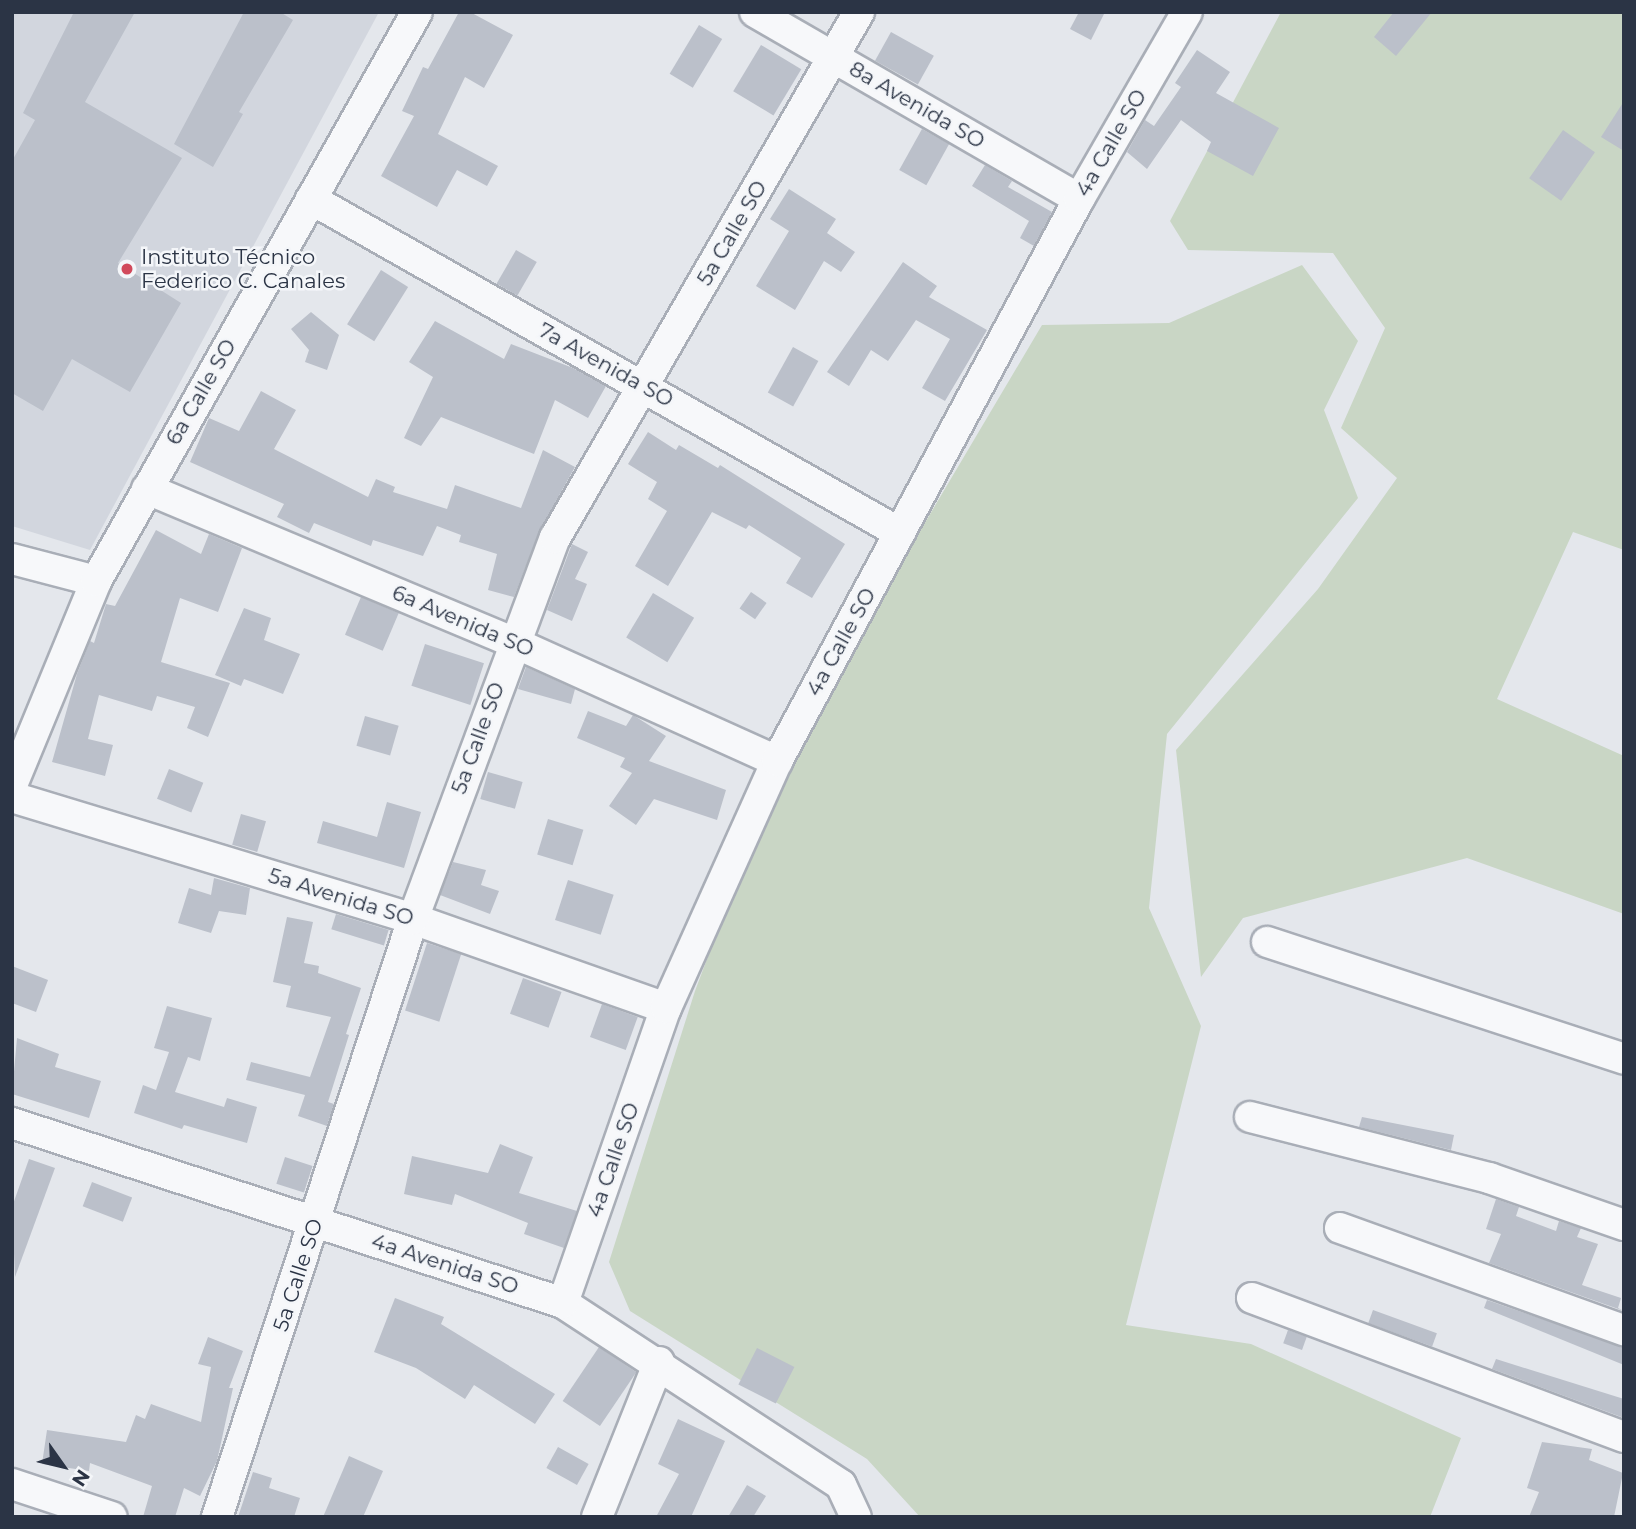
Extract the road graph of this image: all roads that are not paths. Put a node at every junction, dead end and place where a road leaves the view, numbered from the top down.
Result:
1 (417, 12) edge
2 (755, 12) edge
3 (859, 12) edge
4 (1187, 12) edge
5 (834, 58) junction
6 (311, 199) junction
7 (1079, 199) junction
8 (642, 385) junction
9 (147, 489) junction
10 (900, 533) junction
11 (12, 559) edge
12 (96, 581) junction
13 (513, 642) junction
14 (777, 761) junction
15 (12, 785) edge
16 (12, 797) edge
17 (413, 919) junction
18 (1267, 942) dead end
19 (666, 1008) junction
20 (1624, 1059) edge
21 (1250, 1117) dead end
22 (12, 1122) edge
23 (316, 1222) junction
24 (1624, 1225) edge
25 (1340, 1228) dead end
26 (1252, 1298) dead end
27 (563, 1303) junction
28 (1624, 1330) edge
29 (659, 1362) junction
30 (1624, 1437) edge
31 (12, 1484) edge
32 (112, 1517) edge
33 (216, 1517) edge
34 (597, 1517) edge
35 (856, 1517) edge

1 - 6 street, 6a Calle SO
2 - 5 street, 8a Avenida SO
3 - 5 street, 5a Calle SO
4 - 7 street, 4a Calle SO
5 - 7 street, 8a Avenida SO
5 - 8 street, 5a Calle SO
6 - 8 street, 7a Avenida SO
6 - 9 street, 6a Calle SO
7 - 10 street, 4a Calle SO
8 - 10 street, 7a Avenida SO
8 - 13 street, 5a Calle SO
9 - 12 street, 6a Calle SO
9 - 13 street, 6a Avenida SO
10 - 14 street, 4a Calle SO
11 - 12 street
12 - 15 street, 6a Calle SO
13 - 14 street, 6a Avenida SO
13 - 17 street, 5a Calle SO
14 - 19 street, 4a Calle SO
16 - 17 street, 5a Avenida SO
17 - 19 street, 5a Avenida SO
17 - 23 street, 5a Calle SO
18 - 20 street
19 - 27 street, 4a Calle SO
21 - 24 street
22 - 23 street, 4a Avenida SO
23 - 27 street, 4a Avenida SO
23 - 33 street, 5a Calle SO
25 - 28 street
26 - 30 street
27 - 29 street, 4a Avenida SO
29 - 34 street
29 - 35 street, 4a Avenida SO
31 - 32 street

